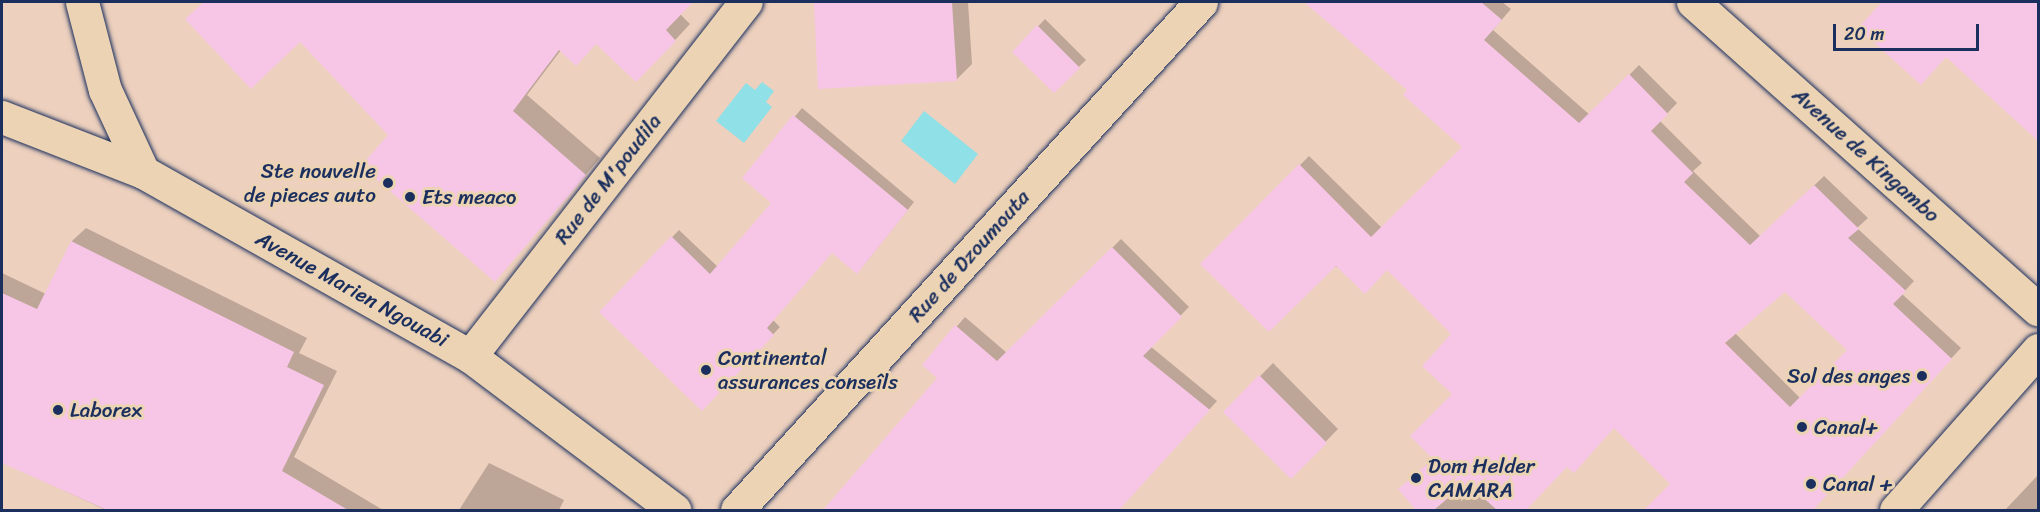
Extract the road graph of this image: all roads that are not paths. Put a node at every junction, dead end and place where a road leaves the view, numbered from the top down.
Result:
1 (82, 2) edge
2 (746, 2) edge
3 (1201, 2) edge
4 (1694, 2) edge
5 (2, 117) edge
6 (143, 172) junction
7 (2038, 309) edge
8 (2038, 350) edge
9 (470, 356) junction
10 (674, 510) edge
11 (736, 510) edge
12 (1896, 510) edge

1 - 6 street
2 - 9 street, Rue de M'poudila
3 - 11 street, Rue de Dzoumouta
4 - 7 street, Avenue de Kingambo
5 - 6 street, Avenue Marien Ngouabi
6 - 9 street, Avenue Marien Ngouabi
8 - 12 street
9 - 10 street, Avenue Marien Ngouabi

